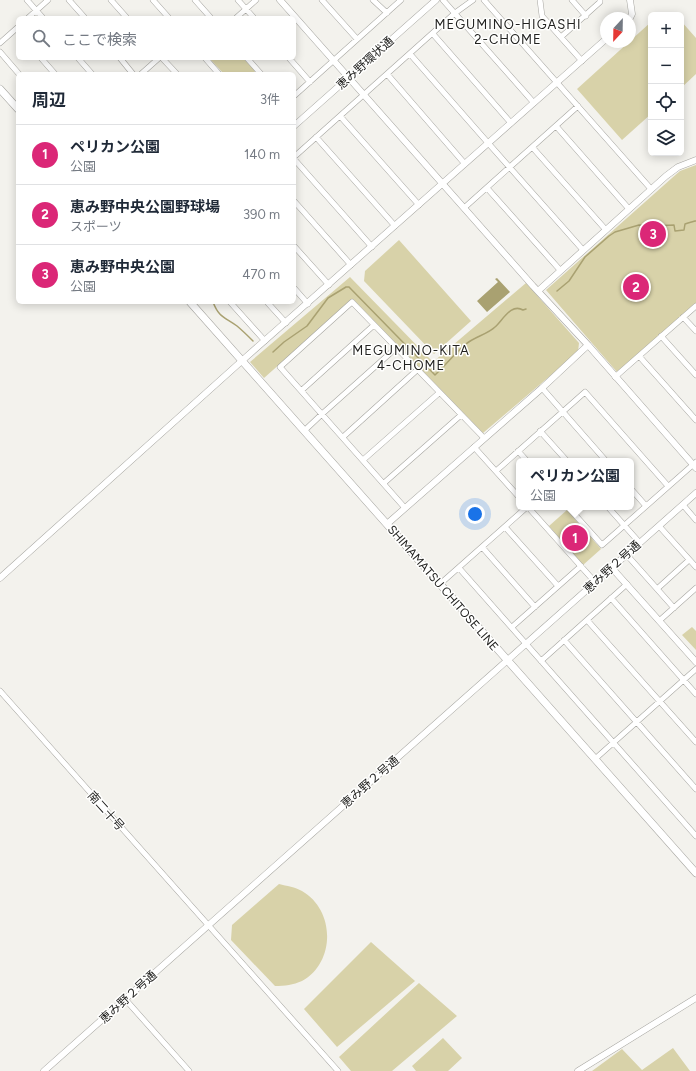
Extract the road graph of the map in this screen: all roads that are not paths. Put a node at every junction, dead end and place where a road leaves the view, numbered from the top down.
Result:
1 (27, 0) edge
2 (48, 0) edge
3 (69, 0) edge
4 (111, 0) edge
5 (153, 0) edge
6 (195, 0) edge
7 (238, 0) edge
8 (256, 0) edge
9 (280, 0) edge
10 (322, 0) edge
11 (373, 0) edge
12 (401, 0) edge
13 (436, 0) edge
14 (443, 0) edge
15 (473, 0) edge
16 (484, 0) edge
17 (540, 0) edge
18 (572, 0) edge
19 (600, 0) edge
20 (630, 0) edge
21 (246, 9) junction
22 (36, 10) junction
23 (632, 12) edge
24 (387, 13) junction
25 (455, 14) junction
26 (30, 16) edge
27 (41, 16) edge
28 (83, 16) edge
29 (125, 16) edge
30 (167, 16) edge
31 (209, 16) edge
32 (238, 16) edge
33 (252, 16) edge
34 (294, 16) edge
35 (586, 16) junction
36 (296, 18) edge
37 (16, 30) edge
38 (433, 34) junction
39 (561, 37) junction
40 (357, 39) junction
41 (0, 43) edge
42 (600, 44) edge
43 (0, 52) edge
44 (410, 54) junction
45 (43, 60) edge
46 (80, 60) edge
47 (122, 60) edge
48 (157, 60) edge
49 (164, 60) edge
50 (206, 60) edge
51 (249, 60) edge
52 (291, 60) edge
53 (334, 60) junction
54 (582, 61) junction
55 (17, 72) edge
56 (53, 72) edge
57 (90, 72) edge
58 (132, 72) edge
59 (143, 72) edge
60 (175, 72) edge
61 (217, 72) edge
62 (259, 72) edge
63 (387, 74) junction
64 (349, 77) junction
65 (310, 82) junction
66 (557, 82) junction
67 (0, 89) edge
68 (296, 94) edge
69 (364, 95) junction
70 (534, 103) junction
71 (578, 106) junction
72 (16, 107) edge
73 (340, 116) junction
74 (511, 123) junction
75 (296, 124) edge
76 (556, 126) junction
77 (316, 137) junction
78 (488, 144) junction
79 (532, 148) junction
80 (296, 156) edge
81 (296, 160) edge
82 (696, 160) edge
83 (465, 164) junction
84 (510, 167) junction
85 (443, 184) junction
86 (487, 188) junction
87 (651, 189) junction
88 (296, 203) edge
89 (419, 205) junction
90 (464, 208) junction
91 (629, 209) junction
92 (395, 226) junction
93 (606, 230) junction
94 (372, 247) junction
95 (296, 248) edge
96 (583, 250) junction
97 (351, 265) junction
98 (560, 270) junction
99 (329, 285) junction
100 (296, 290) edge
101 (538, 291) junction
102 (192, 304) edge
103 (232, 304) edge
104 (269, 304) edge
105 (308, 304) junction
106 (696, 306) edge
107 (683, 317) junction
108 (286, 323) junction
109 (374, 325) junction
110 (696, 331) edge
111 (662, 336) junction
112 (265, 341) junction
113 (588, 345) junction
114 (396, 348) junction
115 (639, 356) junction
116 (243, 361) junction
117 (417, 370) junction
118 (696, 375) edge
119 (615, 377) junction
120 (542, 388) junction
121 (302, 390) junction
122 (439, 393) junction
123 (562, 412) junction
124 (322, 414) junction
125 (461, 415) junction
126 (696, 420) edge
127 (304, 431) junction
128 (540, 431) junction
129 (343, 437) junction
130 (484, 438) junction
131 (474, 447) junction
132 (518, 451) junction
133 (524, 458) edge
134 (564, 458) edge
135 (603, 458) edge
136 (363, 460) junction
137 (695, 465) edge
138 (496, 471) junction
139 (384, 483) junction
140 (668, 486) junction
141 (634, 492) edge
142 (696, 493) edge
143 (516, 494) edge
144 (683, 505) junction
145 (646, 506) junction
146 (405, 508) junction
147 (525, 510) edge
148 (531, 510) edge
149 (571, 510) edge
150 (611, 510) edge
151 (696, 520) edge
152 (387, 524) junction
153 (624, 526) junction
154 (659, 526) junction
155 (505, 527) junction
156 (639, 542) junction
157 (482, 547) junction
158 (626, 554) junction
159 (689, 560) junction
160 (581, 566) junction
161 (611, 567) junction
162 (696, 567) edge
163 (459, 568) junction
164 (0, 578) edge
165 (595, 582) junction
166 (440, 584) junction
167 (627, 584) junction
168 (558, 586) junction
169 (696, 588) edge
170 (657, 589) junction
171 (611, 598) junction
172 (535, 607) junction
173 (674, 608) junction
174 (587, 620) junction
175 (659, 621) junction
176 (512, 627) junction
177 (564, 640) junction
178 (526, 644) junction
179 (507, 661) junction
180 (541, 661) junction
181 (696, 662) edge
182 (696, 669) edge
183 (684, 680) junction
184 (0, 691) edge
185 (696, 694) edge
186 (661, 701) junction
187 (637, 722) junction
188 (696, 742) edge
189 (614, 743) junction
190 (595, 759) junction
191 (696, 789) edge
192 (696, 836) edge
193 (695, 869) edge
194 (210, 928) junction
195 (696, 998) edge
196 (127, 1002) junction
197 (44, 1071) edge
198 (188, 1071) edge
199 (338, 1071) edge
200 (578, 1071) edge

1 - 22 street
2 - 22 street
3 - 28 street
4 - 29 street
5 - 30 street
6 - 31 street
7 - 21 street
8 - 21 street
9 - 34 street
10 - 40 street
11 - 24 street
12 - 24 street
13 - 64 street, 恵み野環状通
14 - 25 street
15 - 25 street
16 - 66 street
17 - 39 street
18 - 35 street
19 - 35 street
20 - 23 street
21 - 32 street
21 - 33 street
22 - 26 street
22 - 27 street
24 - 40 street
25 - 38 street
25 - 70 street
35 - 39 street
36 - 53 street
37 - 41 street
38 - 44 street
38 - 74 street
39 - 54 street
40 - 53 street
42 - 54 street
43 - 55 street
44 - 63 street
44 - 78 street
45 - 56 street
46 - 57 street
47 - 58 street
48 - 59 street
49 - 60 street
50 - 61 street
51 - 62 street
52 - 65 street
53 - 64 street
53 - 65 street
54 - 66 street
63 - 69 street
63 - 83 street
64 - 69 street
64 - 75 street, 恵み野環状通
65 - 68 street
66 - 70 street
66 - 71 street
67 - 72 main road
69 - 73 street
69 - 85 street
70 - 74 street
71 - 76 street
71 - 87 street
73 - 77 street
73 - 89 street
74 - 78 street
76 - 79 street
76 - 91 street
77 - 80 street
77 - 92 street
78 - 83 street
78 - 84 street
79 - 84 street
79 - 93 street
81 - 94 street
82 - 87 street
83 - 85 street
84 - 86 street
84 - 96 street
85 - 89 street
85 - 90 street
86 - 90 street
86 - 98 street
87 - 91 street
88 - 97 street
89 - 92 street
90 - 101 street
91 - 93 street
92 - 94 street
93 - 96 street
94 - 97 street
95 - 99 street
96 - 98 street
97 - 99 street
98 - 101 street
99 - 105 street
100 - 105 street
101 - 113 street
102 - 116 main road, SHIMAMATSU CHITOSE LINE
103 - 112 street
104 - 108 street
105 - 108 street
106 - 107 street
107 - 110 street
107 - 111 street
108 - 112 street
109 - 114 street
109 - 121 street
109 - 121 street
111 - 115 street
111 - 118 street
112 - 116 street
113 - 119 street
113 - 120 street
114 - 117 street
114 - 124 street
115 - 119 street
115 - 126 street
116 - 127 main road, SHIMAMATSU CHITOSE LINE
116 - 164 street
117 - 122 street
117 - 129 street
119 - 137 street
120 - 123 street
120 - 130 street
121 - 124 street
122 - 125 street
122 - 136 street
123 - 128 street
123 - 135 street
123 - 140 street
124 - 127 street
124 - 129 street
125 - 130 street
125 - 139 street
127 - 152 main road, SHIMAMATSU CHITOSE LINE
128 - 132 street
128 - 134 street
129 - 136 street
130 - 131 street
131 - 138 street
131 - 146 street
132 - 133 street
132 - 138 street
136 - 139 street
137 - 140 street
138 - 143 street
139 - 146 street
140 - 145 street
141 - 145 street
142 - 144 street, 恵み野２号通
144 - 151 street
144 - 154 street, 恵み野２号通
145 - 153 street
146 - 152 street
147 - 155 street
148 - 160 street
149 - 153 street
150 - 153 street
152 - 166 main road, SHIMAMATSU CHITOSE LINE
153 - 156 street
154 - 156 street, 恵み野２号通
154 - 159 street
155 - 157 street
155 - 168 street
156 - 158 street, 恵み野２号通
157 - 163 street
157 - 172 street
158 - 161 street, 恵み野２号通
158 - 170 street
159 - 162 street
159 - 170 street
160 - 165 street
160 - 168 street
161 - 165 street, 恵み野２号通
161 - 167 street
163 - 166 street
163 - 176 street
165 - 178 street, 恵み野２号通
166 - 179 main road, SHIMAMATSU CHITOSE LINE
167 - 171 street
167 - 175 street
168 - 172 street
169 - 173 street
170 - 173 street
171 - 174 street
171 - 183 street
172 - 176 street
173 - 175 street
174 - 177 street
174 - 186 street
175 - 181 street
176 - 178 street
177 - 180 street
177 - 187 street
178 - 179 street, 恵み野２号通
178 - 180 street
179 - 190 main road, SHIMAMATSU CHITOSE LINE
179 - 194 street, 恵み野２号通
180 - 189 street
182 - 183 street
183 - 185 street
183 - 186 street
184 - 194 street, 南二十号
186 - 187 street
186 - 188 street
187 - 189 street
187 - 191 street
189 - 190 street
189 - 192 street
190 - 193 main road, SHIMAMATSU CHITOSE LINE
194 - 196 street, 恵み野２号通
194 - 199 street, 南二十号
195 - 200 street
196 - 197 street, 恵み野２号通
196 - 198 street

